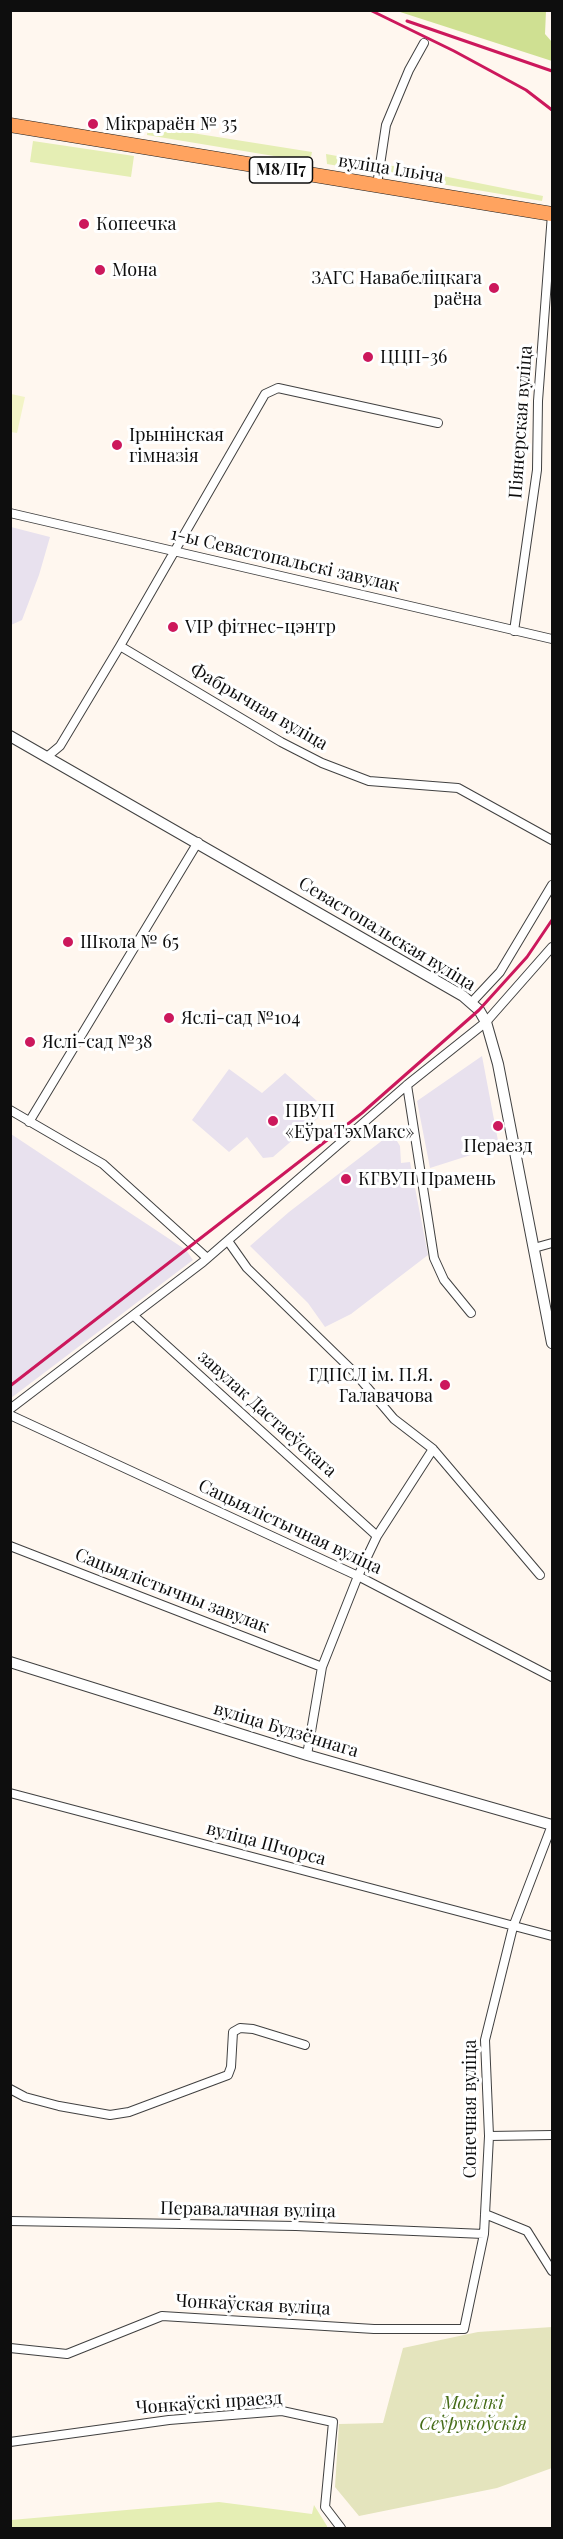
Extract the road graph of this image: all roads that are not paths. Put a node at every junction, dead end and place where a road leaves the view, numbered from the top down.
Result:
1 (424, 43) dead end
2 (10, 125) edge
3 (377, 185) junction
4 (552, 214) edge
5 (550, 245) edge
6 (438, 423) dead end
7 (10, 513) edge
8 (176, 551) junction
9 (514, 631) junction
10 (552, 639) edge
11 (120, 646) junction
12 (10, 736) edge
13 (48, 756) junction
14 (552, 840) edge
15 (198, 842) junction
16 (552, 885) edge
17 (552, 947) edge
18 (471, 1003) junction
19 (486, 1022) junction
20 (407, 1085) junction
21 (10, 1110) edge
22 (29, 1122) junction
23 (228, 1241) junction
24 (552, 1243) edge
25 (534, 1248) junction
26 (205, 1260) junction
27 (471, 1313) dead end
28 (134, 1316) junction
29 (552, 1343) edge
30 (10, 1408) edge
31 (10, 1415) edge
32 (433, 1449) junction
33 (377, 1536) junction
34 (10, 1545) edge
35 (540, 1575) dead end
36 (358, 1576) junction
37 (10, 1662) edge
38 (322, 1667) junction
39 (552, 1677) edge
40 (307, 1755) junction
41 (10, 1793) edge
42 (552, 1826) edge
43 (513, 1927) junction
44 (552, 1936) edge
45 (305, 2045) dead end
46 (10, 2089) edge
47 (552, 2135) edge
48 (489, 2136) junction
49 (485, 2214) junction
50 (10, 2221) edge
51 (484, 2234) junction
52 (552, 2271) edge
53 (464, 2329) joint
54 (10, 2348) edge
55 (10, 2442) edge
56 (341, 2529) edge

1 - 3 street
2 - 3 main road, вуліца Ільіча / М8/П7
3 - 4 main road, вуліца Ільіча / М8/П7
4 - 5 street, Піянерская вуліца
5 - 9 street, Піянерская вуліца
6 - 8 street
7 - 8 street, 1-ы Севастопальскі завулак
8 - 9 street, 1-ы Севастопальскі завулак
8 - 11 street
9 - 10 street, 1-ы Севастопальскі завулак
11 - 13 street
11 - 14 street, Фабрычная вуліца
12 - 13 street, Севастопальская вуліца
13 - 15 street, Севастопальская вуліца
15 - 18 street, Севастопальская вуліца
15 - 22 street
16 - 18 street
17 - 19 street
18 - 19 street, Севастопальская вуліца
19 - 20 street
19 - 25 street, Севастопальская вуліца
20 - 23 street
20 - 27 street
21 - 22 street
22 - 26 street
23 - 26 street
23 - 32 street
24 - 25 street
25 - 29 street, Севастопальская вуліца
26 - 28 street
28 - 30 street
28 - 33 street, завулак Дастаеўскага
31 - 36 street, Сацыялістычная вуліца
32 - 33 street
32 - 35 street
33 - 36 street
34 - 38 street, Сацыялістычны завулак
36 - 38 street
36 - 39 street, Сацыялістычная вуліца
37 - 40 street, вуліца Будзённага
38 - 40 street
40 - 42 street, вуліца Будзённага
41 - 43 street, вуліца Шчорса
42 - 43 street, Сонечная вуліца
43 - 44 street, вуліца Шчорса
43 - 48 street, Сонечная вуліца
45 - 46 street
47 - 48 street
48 - 49 street, Сонечная вуліца
49 - 51 street, Сонечная вуліца
49 - 52 street
50 - 51 street, Перавалачная вуліца
51 - 53 street, Сонечная вуліца
53 - 54 street, Чонкаўская вуліца
55 - 56 street, Чонкаўскі праезд

